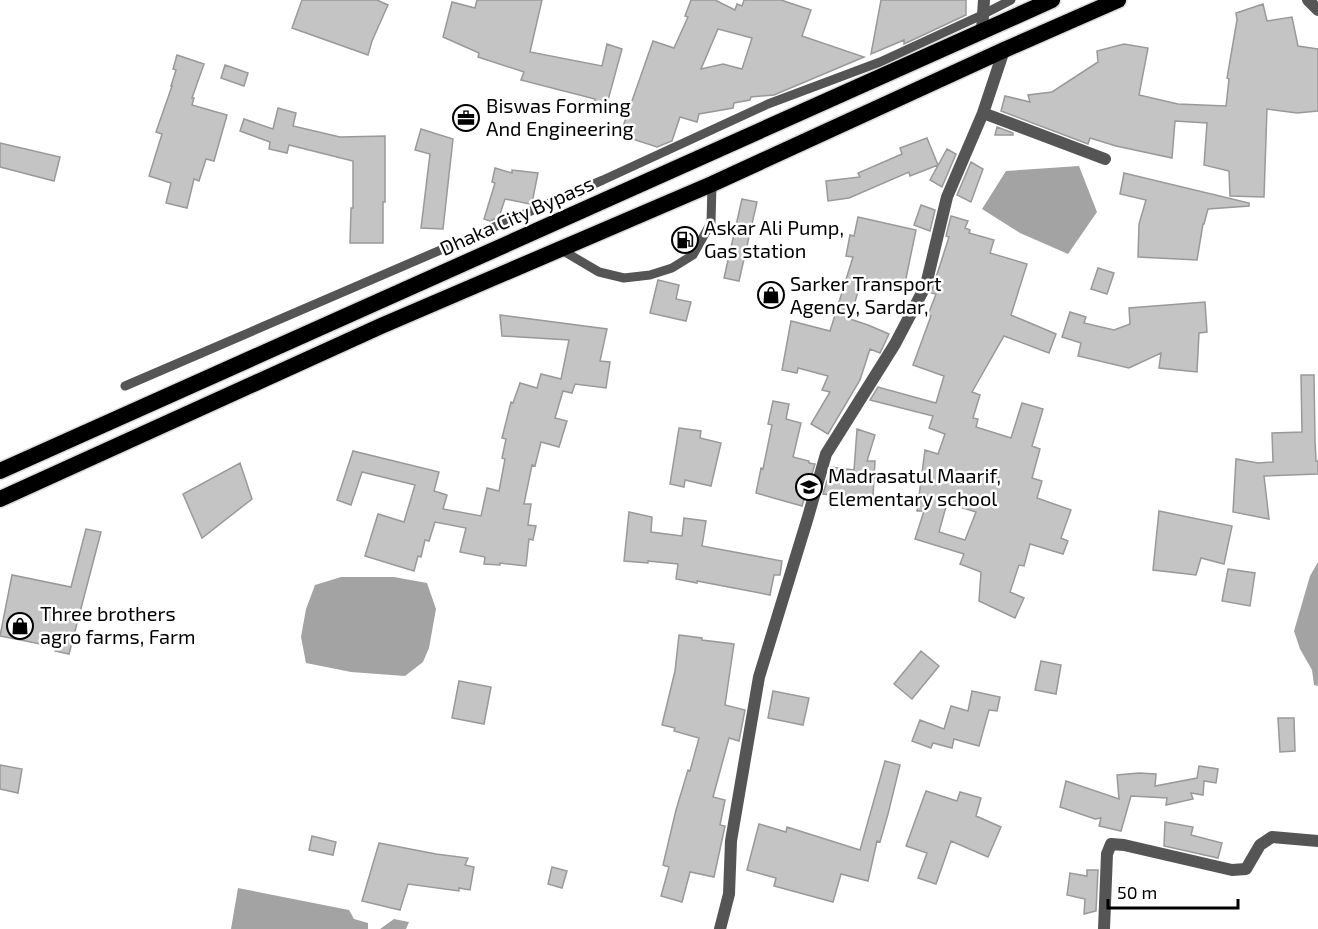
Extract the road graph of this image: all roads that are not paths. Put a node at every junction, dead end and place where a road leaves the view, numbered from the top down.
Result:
1 (984, 0) edge
2 (1011, 0) edge
3 (1052, 0) edge
4 (1118, 0) edge
5 (1308, 0) edge
6 (1318, 10) edge
7 (982, 23) junction
8 (1004, 50) junction
9 (983, 113) junction
10 (1105, 159) dead end
11 (712, 184) junction
12 (560, 249) junction
13 (125, 386) dead end
14 (0, 471) edge
15 (0, 499) edge
16 (1318, 841) edge
17 (720, 929) edge
18 (1104, 929) edge

1 - 7 street
2 - 7 lane
3 - 7 highway, Dhaka City Bypass
4 - 8 highway
5 - 6 street
7 - 13 lane
7 - 14 highway, Dhaka City Bypass
8 - 9 street
8 - 11 highway
9 - 10 street
9 - 17 street
11 - 12 highway
11 - 12 lane
12 - 15 highway
16 - 18 street

